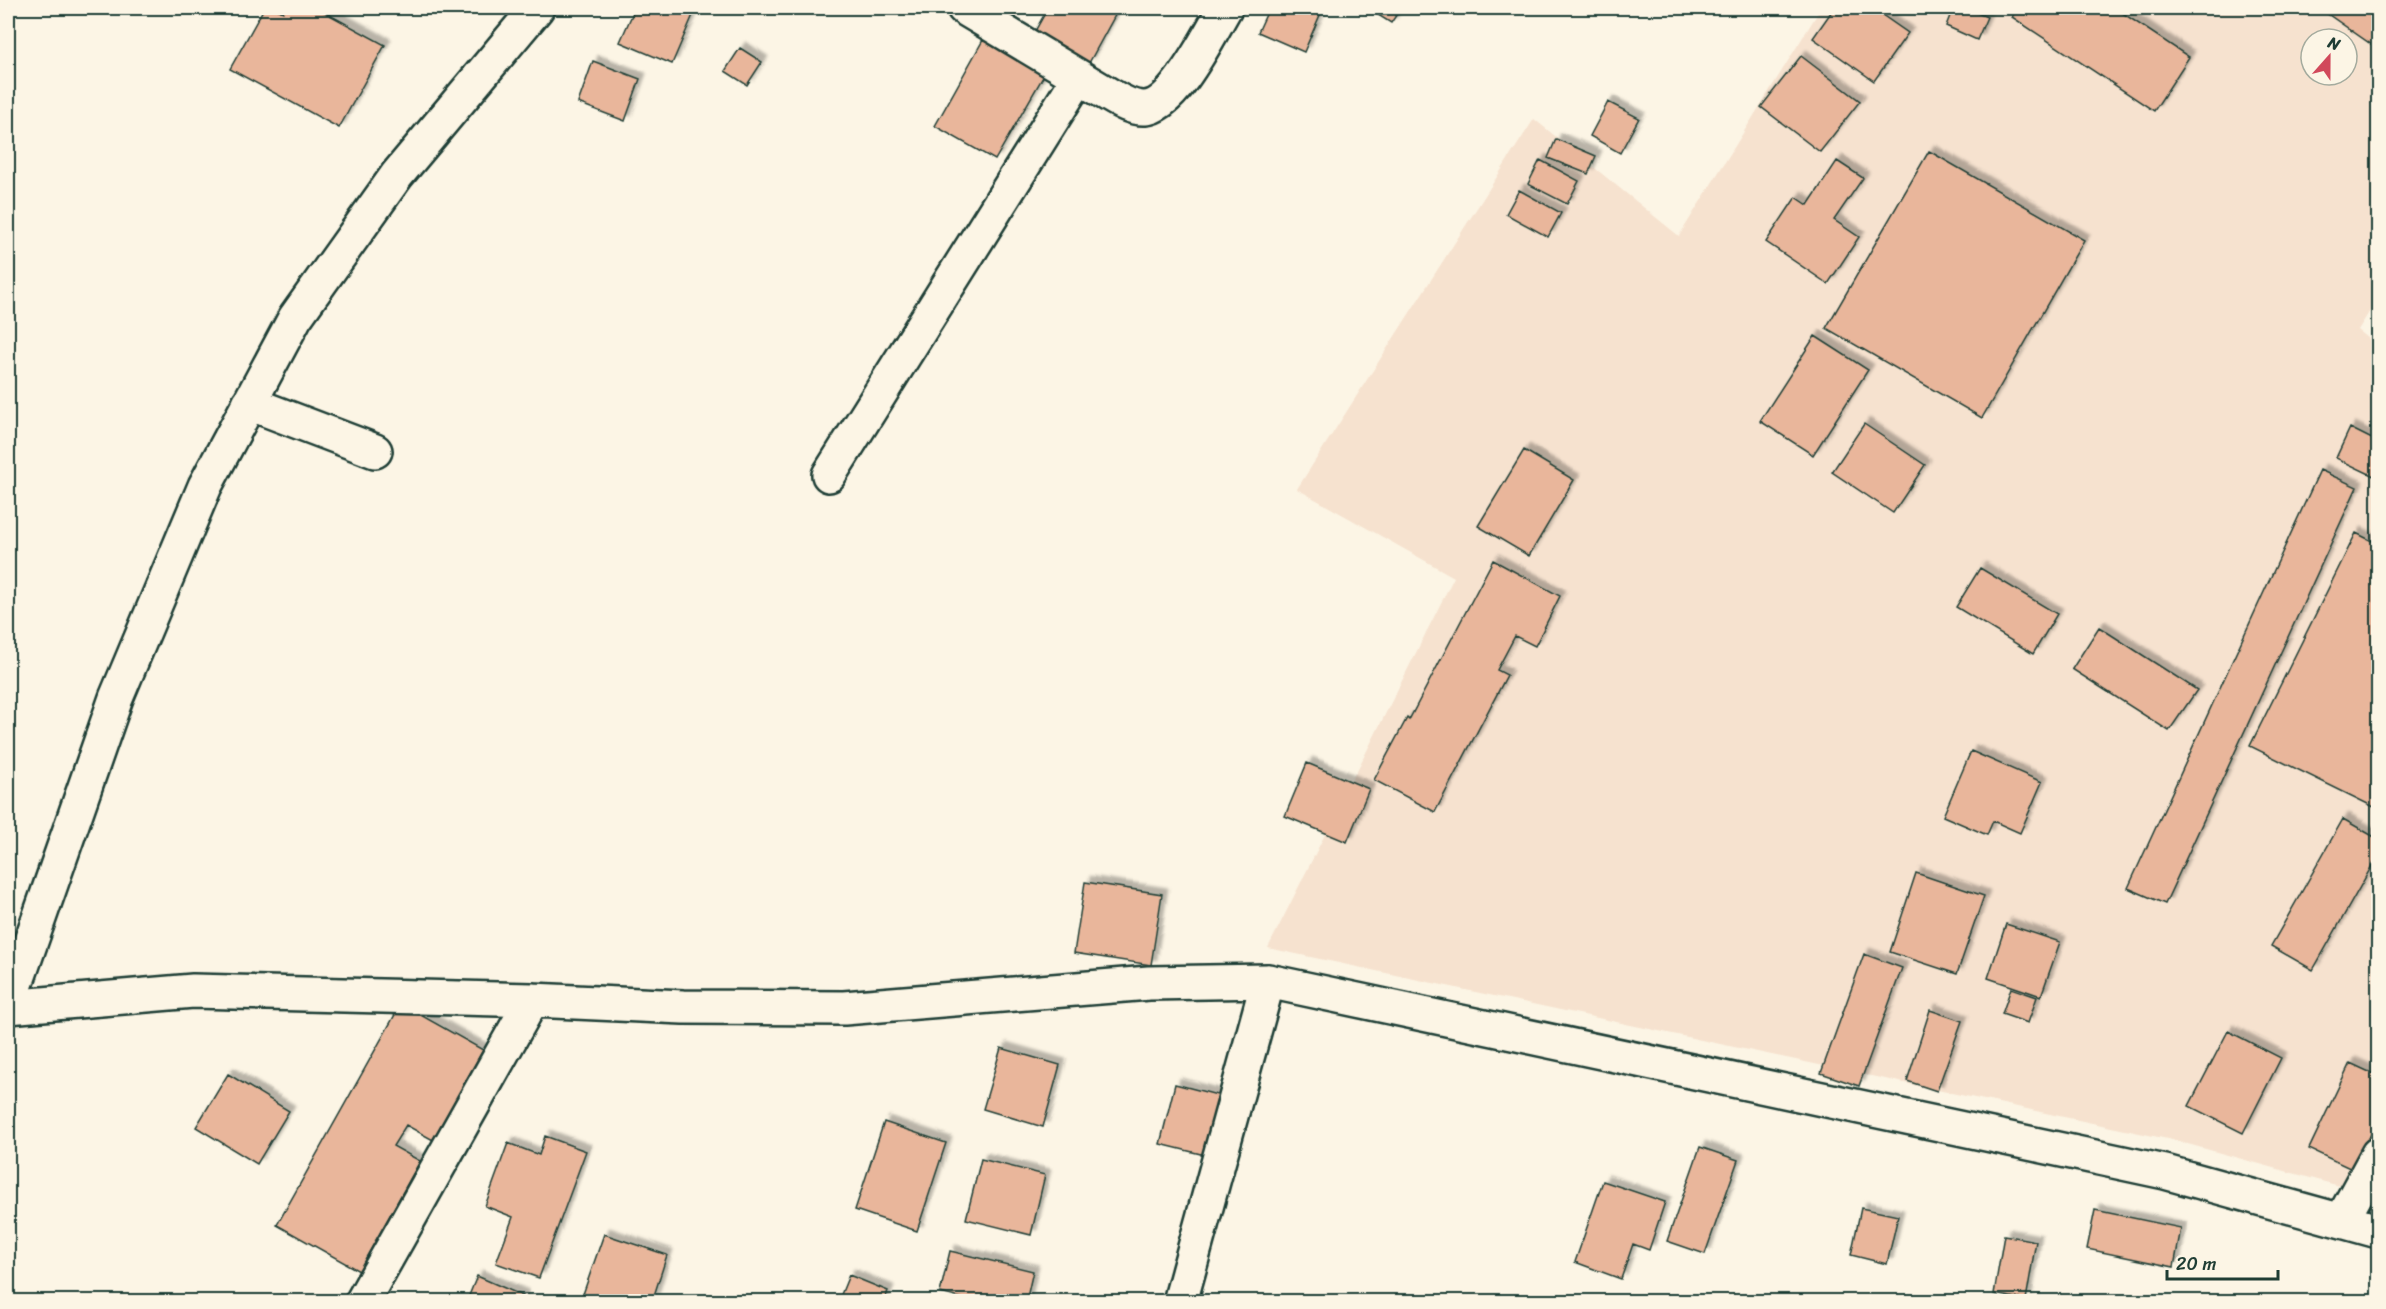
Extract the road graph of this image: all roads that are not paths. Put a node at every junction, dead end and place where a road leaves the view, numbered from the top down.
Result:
1 (537, 8) edge
2 (964, 8) edge
3 (1225, 8) edge
4 (1078, 77) junction
5 (249, 403) junction
6 (375, 451) dead end
7 (829, 475) dead end
8 (1268, 981) junction
9 (532, 1000) junction
10 (8, 1007) edge
11 (2379, 1154) edge
12 (2342, 1221) junction
13 (2379, 1232) edge
14 (362, 1302) edge
15 (1179, 1302) edge

1 - 5 street
2 - 4 street
3 - 4 street
4 - 7 street
5 - 6 street
5 - 10 street
8 - 9 street
8 - 12 street
8 - 15 street
9 - 10 street
9 - 14 street
11 - 12 street
12 - 13 street

